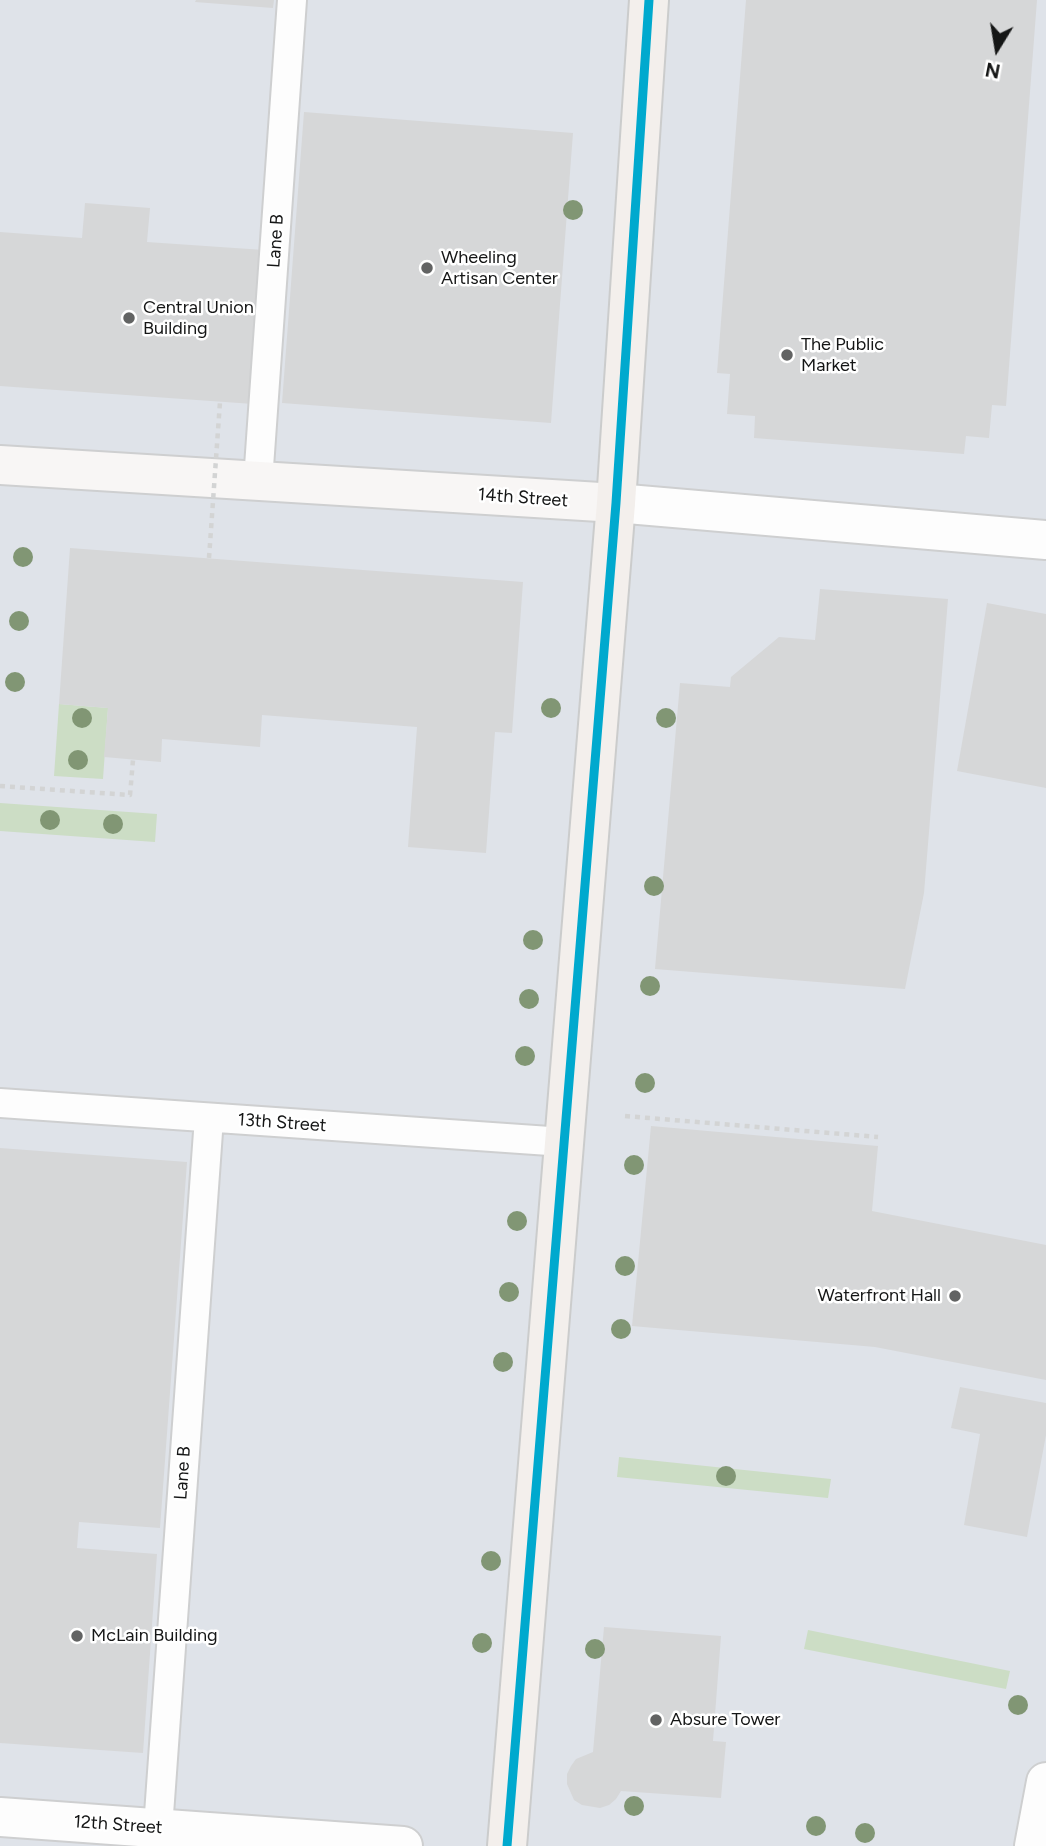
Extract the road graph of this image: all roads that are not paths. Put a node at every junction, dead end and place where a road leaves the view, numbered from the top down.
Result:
1 (292, 0) edge
2 (649, 0) edge
3 (0, 465) edge
4 (258, 481) junction
5 (616, 503) junction
6 (1046, 534) edge
7 (0, 1103) edge
8 (209, 1118) junction
9 (564, 1142) junction
10 (1046, 1782) edge
11 (0, 1817) edge
12 (158, 1828) junction
13 (403, 1846) edge
14 (507, 1846) edge
15 (1034, 1846) edge

1 - 4 lane, Lane B
2 - 5 main road
3 - 4 street, 14th Street
4 - 5 street, 14th Street
5 - 6 street, 14th Street
5 - 9 main road
7 - 8 lane, 13th Street
8 - 9 lane, 13th Street
8 - 12 lane, Lane B
9 - 14 main road
10 - 15 street
11 - 12 street, 12th Street
12 - 13 street, 12th Street

